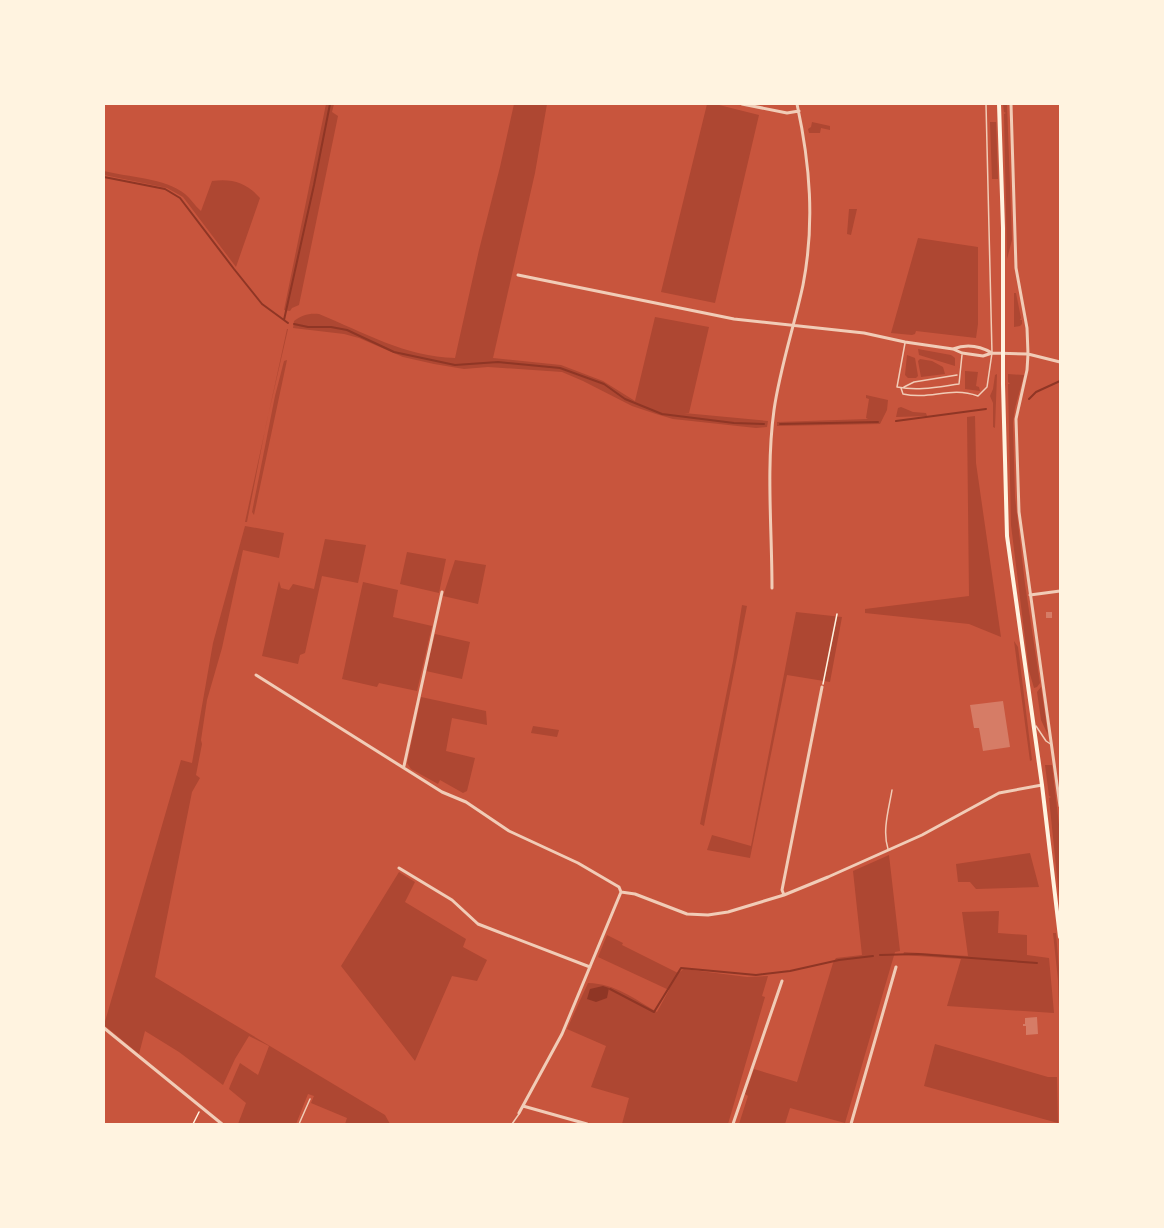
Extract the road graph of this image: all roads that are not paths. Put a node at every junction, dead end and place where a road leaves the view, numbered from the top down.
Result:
1 (742, 104) edge
2 (797, 104) edge
3 (987, 104) edge
4 (999, 104) edge
5 (1011, 104) edge
6 (799, 111) junction
7 (518, 275) dead end
8 (794, 325) junction
9 (905, 342) junction
10 (953, 349) junction
11 (962, 353) junction
12 (992, 353) junction
13 (1003, 353) junction
14 (1028, 354) junction
15 (1060, 362) edge
16 (958, 375) junction
17 (902, 388) junction
18 (772, 588) dead end
19 (1060, 591) edge
20 (442, 592) dead end
21 (1030, 595) junction
22 (256, 675) dead end
23 (822, 687) road end
24 (1032, 720) junction
25 (1053, 745) junction
26 (404, 766) junction
27 (1042, 785) junction
28 (892, 790) dead end
29 (1060, 806) edge
30 (889, 850) junction
31 (399, 868) dead end
32 (621, 892) junction
33 (784, 895) junction
34 (1060, 937) edge
35 (590, 967) junction
36 (896, 967) dead end
37 (782, 981) dead end
38 (104, 1028) edge
39 (310, 1099) dead end
40 (523, 1106) junction
41 (519, 1113) joint
42 (222, 1125) edge
43 (299, 1125) edge
44 (512, 1125) edge
45 (587, 1125) edge
46 (733, 1125) edge
47 (851, 1125) edge

1 - 6 street
2 - 6 street
3 - 12 lane
4 - 13 main road
5 - 14 street
6 - 8 street
7 - 8 street
8 - 9 street
8 - 18 street
9 - 10 street
9 - 17 lane
10 - 11 street
10 - 12 street
11 - 12 street
11 - 16 lane
12 - 13 street
12 - 17 lane
13 - 14 street
13 - 24 main road
14 - 15 street
14 - 21 street
16 - 17 lane
16 - 17 lane
19 - 21 street
20 - 26 street
21 - 25 street
22 - 26 street
23 - 33 street
24 - 25 lane
24 - 27 main road
25 - 29 street
26 - 32 street
27 - 30 street
27 - 34 main road
28 - 30 lane
30 - 33 street
31 - 35 street
32 - 33 street
32 - 35 street
35 - 40 street
36 - 47 street
37 - 46 street
38 - 42 street
39 - 43 lane
40 - 41 street
40 - 45 street
41 - 44 lane

